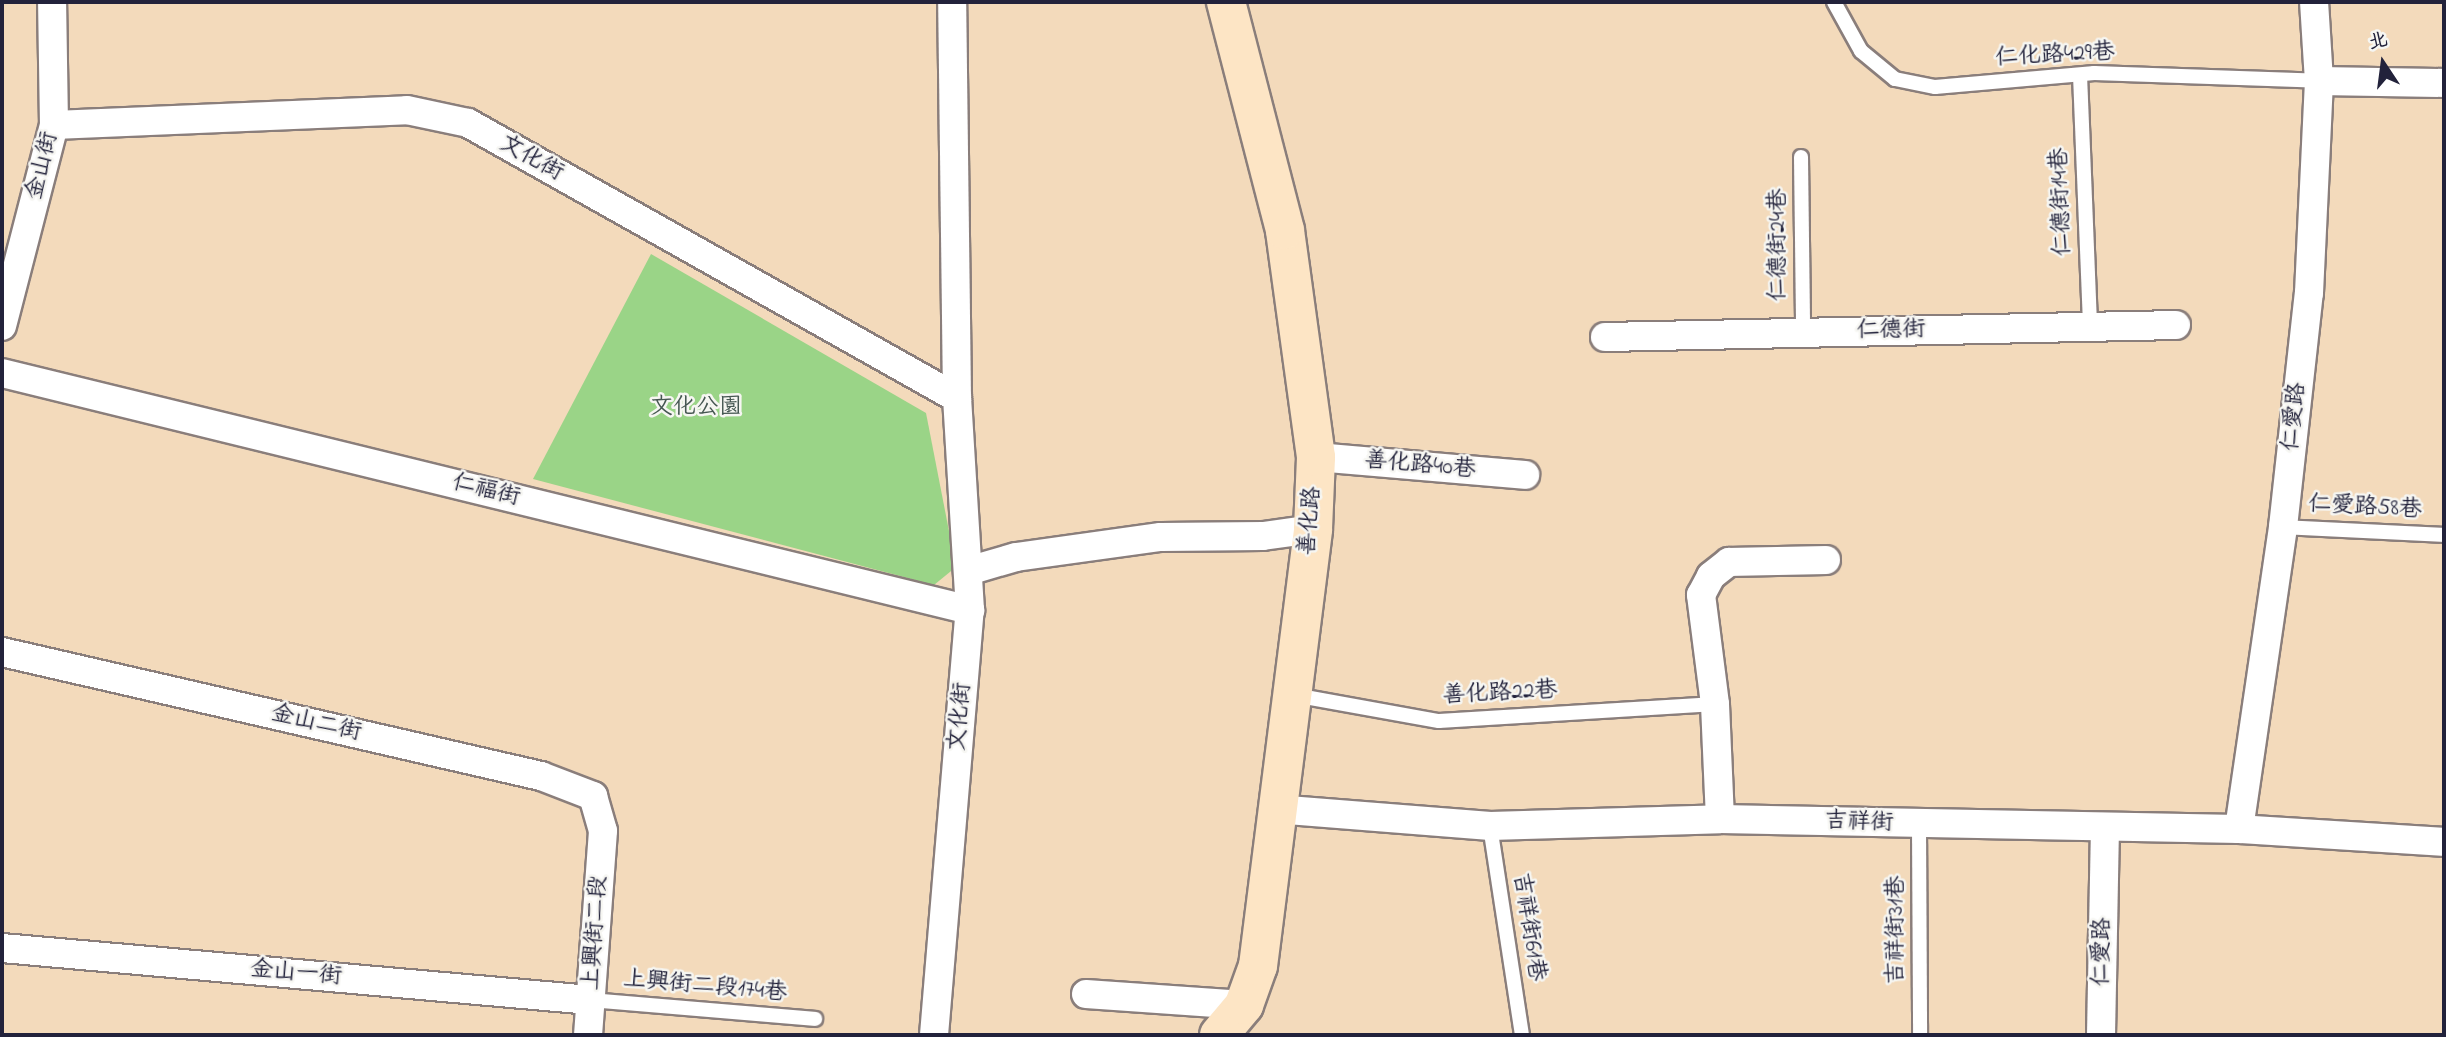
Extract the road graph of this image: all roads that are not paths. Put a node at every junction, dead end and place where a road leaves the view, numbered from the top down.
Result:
1 (52, 2) edge
2 (952, 2) edge
3 (1226, 2) edge
4 (1834, 2) edge
5 (2314, 2) edge
6 (2080, 75) junction
7 (2319, 81) junction
8 (2444, 83) edge
9 (54, 125) junction
10 (1801, 157) dead end
11 (2176, 325) dead end
12 (2, 326) edge
13 (2090, 327) junction
14 (1803, 333) junction
15 (1605, 337) dead end
16 (2, 373) edge
17 (957, 398) junction
18 (1316, 457) junction
19 (1525, 475) dead end
20 (2283, 527) junction
21 (1313, 528) junction
22 (2444, 535) edge
23 (1826, 560) dead end
24 (968, 571) junction
25 (970, 610) junction
26 (2, 652) edge
27 (1289, 694) junction
28 (1715, 704) junction
29 (1275, 809) junction
30 (1720, 819) junction
31 (1919, 825) junction
32 (1490, 826) junction
33 (2105, 827) junction
34 (2239, 829) junction
35 (603, 831) joint
36 (2444, 842) edge
37 (2, 948) edge
38 (1086, 994) dead end
39 (591, 1000) junction
40 (1244, 1005) junction
41 (815, 1019) dead end
42 (588, 1035) edge
43 (934, 1035) edge
44 (1219, 1035) edge
45 (1522, 1035) edge
46 (1920, 1035) edge
47 (2101, 1035) edge

1 - 9 street, 金山街
2 - 17 street, 文化街
3 - 18 street, 善化路
4 - 6 lane, 仁化路429巷
5 - 7 street, 仁愛路
6 - 7 lane, 仁化路429巷
6 - 13 lane, 仁德街14巷
7 - 8 street
7 - 20 street, 仁愛路
9 - 12 street, 金山街
9 - 17 street, 文化街
10 - 14 lane, 仁德街24巷
11 - 13 street, 仁德街
13 - 14 street, 仁德街
14 - 15 street, 仁德街
16 - 25 street, 仁福街
17 - 24 street, 文化街
18 - 19 street, 善化路40巷
18 - 21 street, 善化路
20 - 22 lane, 仁愛路58巷
20 - 34 street, 仁愛路
21 - 24 street
21 - 27 street, 善化路
23 - 28 street
24 - 25 street, 文化街
25 - 43 street, 文化街
26 - 35 street, 金山二街
27 - 28 lane, 善化路22巷
27 - 29 street, 善化路
28 - 30 street
29 - 32 street, 吉祥街
29 - 40 street, 善化路
30 - 31 street, 吉祥街
30 - 32 street, 吉祥街
31 - 33 street, 吉祥街
31 - 46 lane, 吉祥街31巷
32 - 45 lane, 吉祥街61巷
33 - 34 street, 吉祥街
33 - 47 street, 仁愛路
34 - 36 street, 吉祥街
35 - 39 street, 上興街二段
37 - 39 street, 金山一街
38 - 40 street
39 - 41 lane, 上興街二段174巷
39 - 42 street, 上興街二段
40 - 44 street, 善化路

